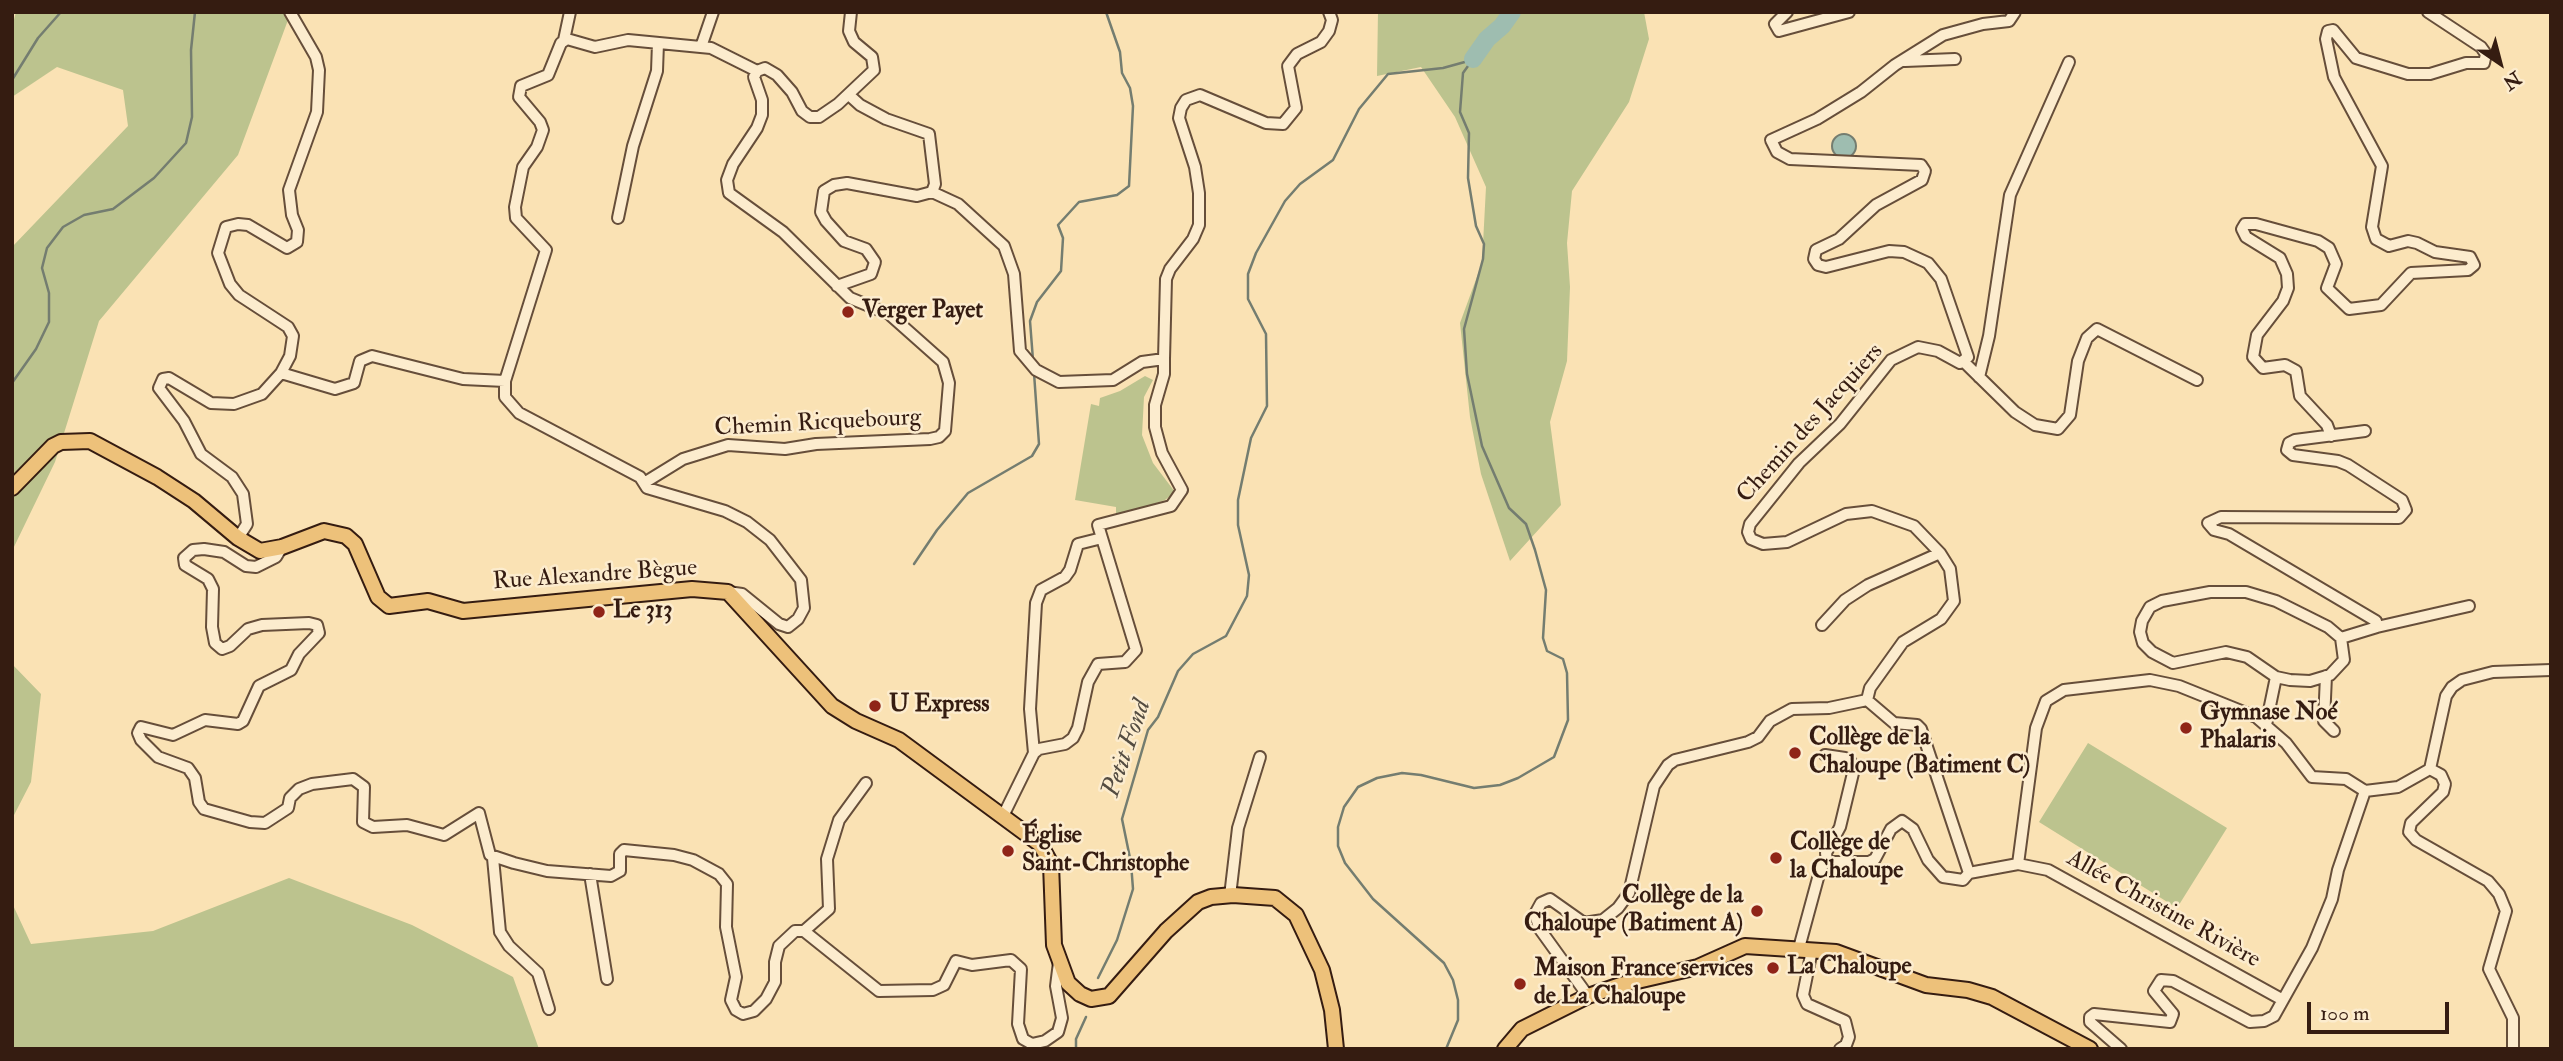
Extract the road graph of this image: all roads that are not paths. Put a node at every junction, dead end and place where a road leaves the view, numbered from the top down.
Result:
1 (290, 12) edge
2 (570, 12) edge
3 (713, 12) edge
4 (851, 12) edge
5 (1329, 12) edge
6 (1787, 12) edge
7 (1849, 12) edge
8 (2015, 12) edge
9 (2428, 12) edge
10 (564, 40) junction
11 (658, 43) junction
12 (701, 47) junction
13 (1955, 58) dead end
14 (1902, 61) junction
15 (2069, 62) dead end
16 (757, 71) junction
17 (849, 95) junction
18 (932, 192) junction
19 (618, 218) dead end
20 (837, 286) junction
21 (1164, 359) junction
22 (1964, 362) junction
23 (281, 373) junction
24 (1979, 377) junction
25 (2197, 380) dead end
26 (505, 381) junction
27 (2365, 431) dead end
28 (2331, 436) junction
29 (644, 483) junction
30 (12, 488) edge
31 (238, 538) junction
32 (1102, 538) junction
33 (282, 547) junction
34 (1940, 553) junction
35 (728, 592) junction
36 (2469, 606) dead end
37 (1822, 625) dead end
38 (2377, 627) junction
39 (2341, 638) junction
40 (2551, 670) edge
41 (2326, 676) junction
42 (2276, 677) junction
43 (1867, 700) junction
44 (2266, 725) junction
45 (2334, 731) dead end
46 (1034, 753) junction
47 (1825, 755) dead end
48 (1260, 757) dead end
49 (2430, 769) junction
50 (866, 783) dead end
51 (2365, 791) junction
52 (1004, 814) junction
53 (493, 858) junction
54 (1827, 862) junction
55 (2018, 864) junction
56 (1969, 873) junction
57 (590, 874) junction
58 (1230, 896) junction
59 (804, 931) junction
60 (1805, 949) junction
61 (1059, 962) junction
62 (607, 979) dead end
63 (1588, 996) junction
64 (2283, 1000) junction
65 (549, 1009) dead end
66 (1850, 1043) edge
67 (1336, 1049) edge
68 (1505, 1049) edge
69 (1840, 1049) edge
70 (2090, 1049) edge
71 (2121, 1049) edge
72 (2513, 1049) edge

1 - 23 street
2 - 10 street
3 - 12 street
4 - 17 street
5 - 21 street
6 - 7 street
8 - 14 street
9 - 28 street
10 - 11 street
10 - 26 street
11 - 12 street
11 - 19 street
12 - 16 street
13 - 14 street
14 - 22 street
15 - 24 street
16 - 17 street
16 - 20 street, Chemin Ricquebourg
17 - 18 street
18 - 20 street
18 - 21 street
20 - 29 street, Chemin Ricquebourg
21 - 32 street
22 - 24 street
22 - 34 street, Chemin des Jacquiers
23 - 26 street
23 - 31 street
24 - 25 street
26 - 29 street
27 - 28 street
28 - 38 street
29 - 35 street
30 - 31 main road, Rue Alexandre Bègue
31 - 33 main road, Rue Alexandre Bègue
32 - 46 street
32 - 46 street
33 - 35 main road, Rue Alexandre Bègue
33 - 53 street
34 - 37 street
34 - 43 street
35 - 52 main road, Rue Alexandre Bègue
36 - 38 street
38 - 39 street
39 - 41 street
39 - 42 street
40 - 49 street
41 - 42 street
41 - 45 street
42 - 44 street
43 - 56 street
43 - 63 street
44 - 51 street
44 - 55 street
46 - 52 street
47 - 54 street
48 - 58 street
49 - 51 street
49 - 72 street
50 - 59 street
51 - 64 street
52 - 61 main road, Rue Alexandre Bègue
53 - 57 street
53 - 65 street
54 - 56 street, Allée Christine Rivière
54 - 60 street
55 - 56 street, Allée Christine Rivière
55 - 64 street, Allée Christine Rivière
57 - 59 street
57 - 62 street
58 - 61 main road, Rue Alexandre Bègue
58 - 67 main road, Rue Alexandre Bègue
59 - 61 street
60 - 63 main road
60 - 66 street
60 - 70 main road
63 - 68 main road
64 - 71 street
66 - 69 street

